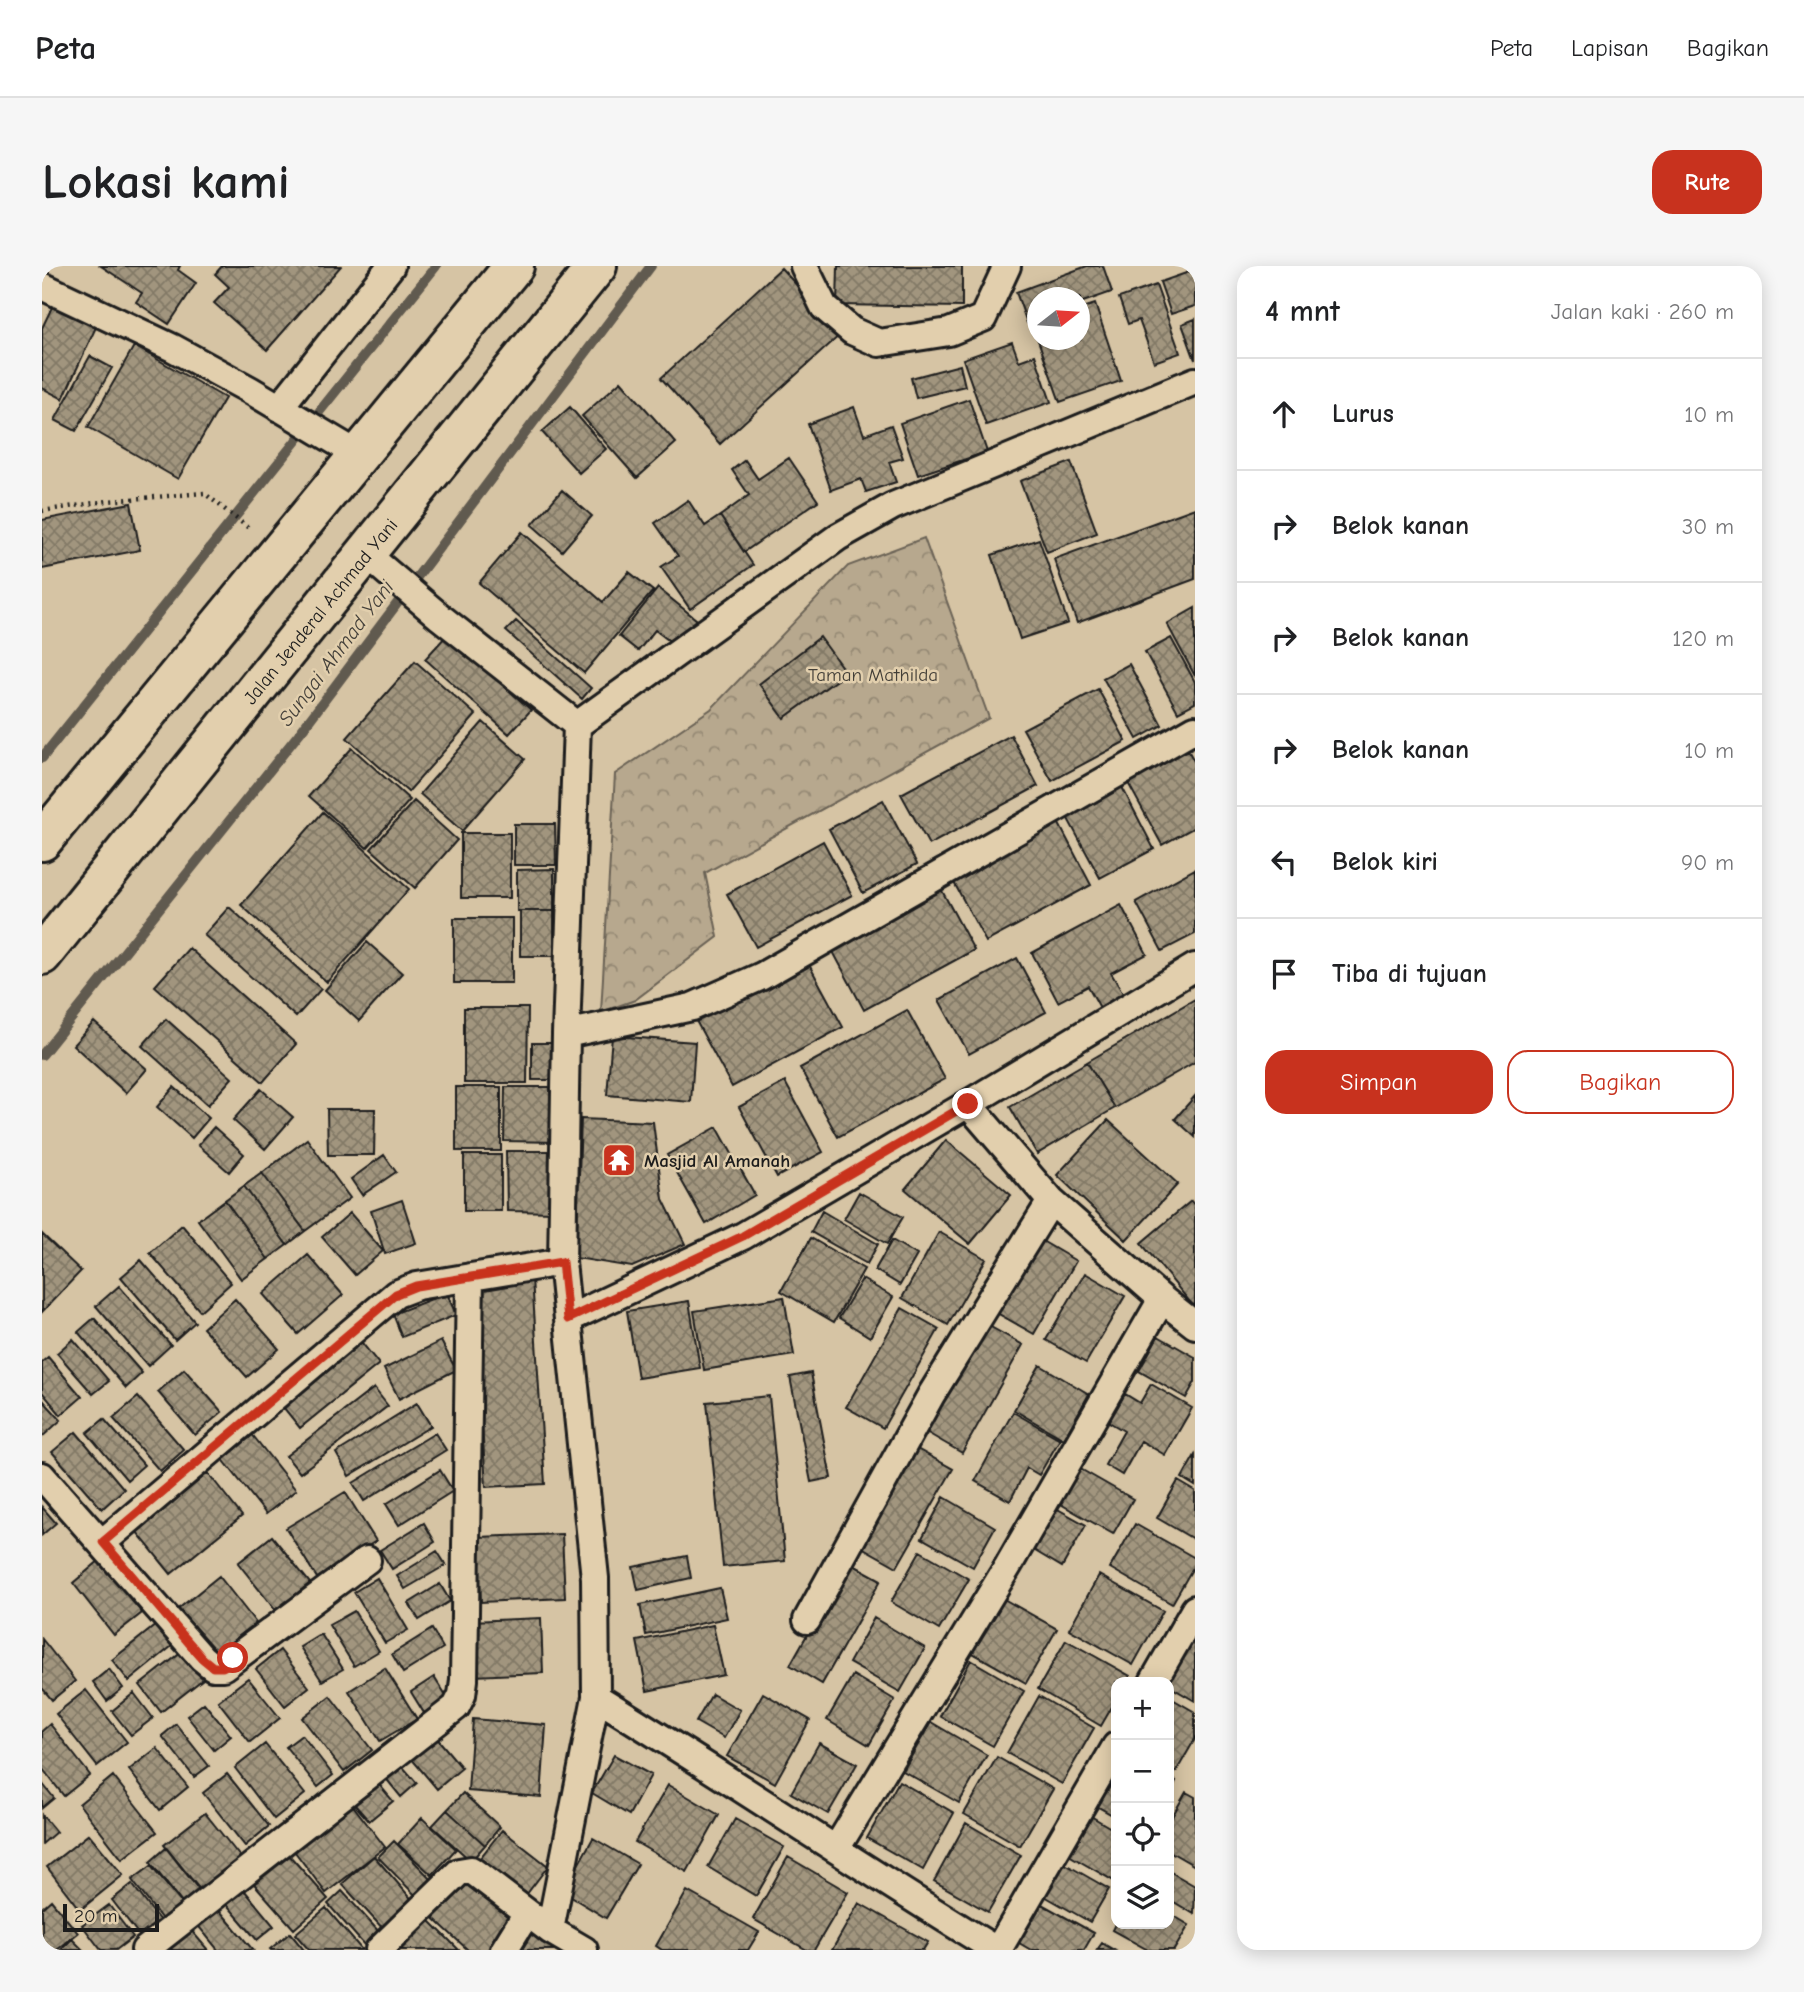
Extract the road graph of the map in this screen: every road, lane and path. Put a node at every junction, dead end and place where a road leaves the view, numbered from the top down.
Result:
1 (391, 266) edge
2 (514, 266) edge
3 (597, 266) edge
4 (804, 266) edge
5 (1007, 266) edge
6 (42, 285) edge
7 (1195, 381) edge
8 (279, 408) junction
9 (359, 456) junction
10 (42, 512) edge
11 (244, 525) dead end
12 (374, 560) junction
13 (577, 725) junction
14 (1195, 729) edge
15 (42, 841) edge
16 (42, 955) edge
17 (1195, 967) edge
18 (566, 1034) junction
19 (968, 1104) junction
20 (1051, 1201) junction
21 (562, 1262) junction
22 (470, 1277) junction
23 (1162, 1299) junction
24 (568, 1319) junction
25 (1195, 1325) edge
26 (42, 1476) edge
27 (103, 1542) junction
28 (367, 1560) dead end
29 (1195, 1609) edge
30 (807, 1620) dead end
31 (1156, 1677) edge
32 (596, 1697) junction
33 (1111, 1755) edge
34 (836, 1849) junction
35 (527, 1913) junction
36 (550, 1930) junction
37 (145, 1950) edge
38 (379, 1950) edge
39 (504, 1950) edge
40 (583, 1950) edge
41 (997, 1950) edge

1 - 8 street
2 - 9 highway
3 - 12 highway, Jalan Jenderal Achmad Yani
4 - 5 street
6 - 8 street
7 - 13 street
8 - 9 street
9 - 15 highway
10 - 11 path
12 - 13 street
12 - 16 highway, Jalan Jenderal Achmad Yani
13 - 18 street
14 - 18 street
17 - 19 street
18 - 21 street
19 - 20 street
19 - 24 street
20 - 23 street
20 - 30 street
21 - 22 street
21 - 24 street
22 - 27 street
22 - 37 street
23 - 25 street
23 - 34 street
24 - 32 street
26 - 27 street
27 - 28 street
29 - 31 street
32 - 34 street
32 - 36 street
33 - 41 street
34 - 41 street
35 - 36 street
35 - 38 street
35 - 39 street
36 - 40 street

